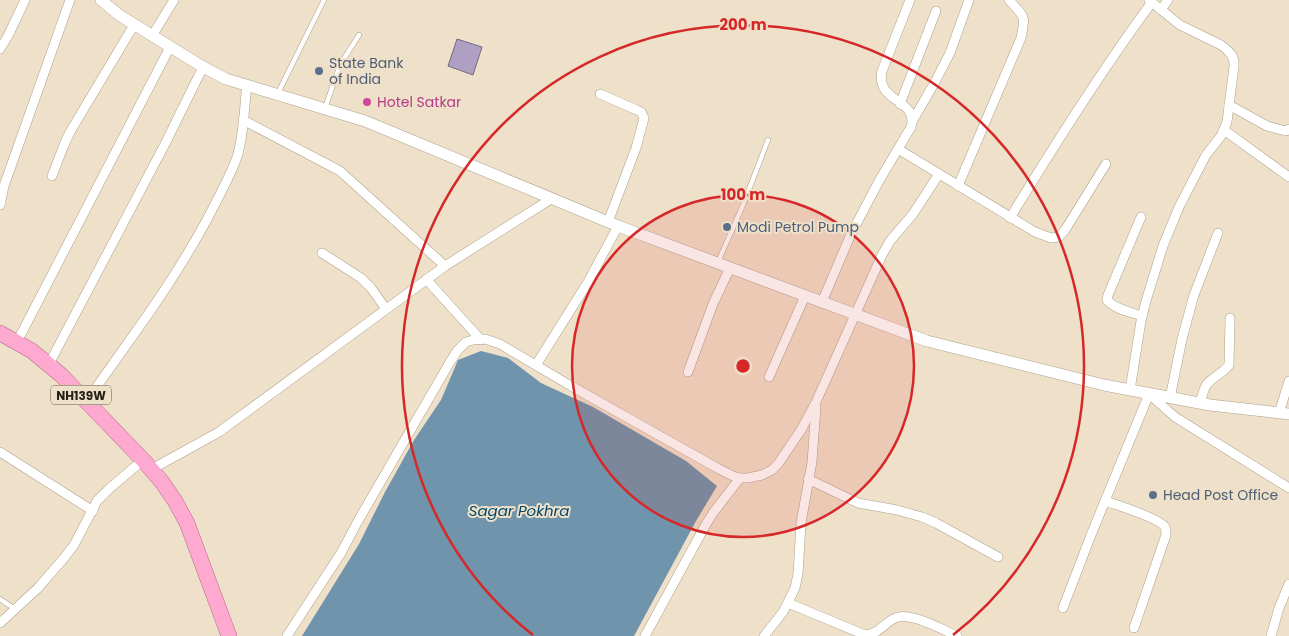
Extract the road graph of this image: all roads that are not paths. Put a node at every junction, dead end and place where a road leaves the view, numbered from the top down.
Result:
1 (25, 0) edge
2 (70, 0) edge
3 (101, 0) edge
4 (174, 0) edge
5 (324, 0) edge
6 (910, 0) edge
7 (969, 0) edge
8 (1009, 0) edge
9 (1168, 0) edge
10 (1150, 1) edge
11 (1161, 10) junction
12 (936, 12) dead end
13 (134, 25) junction
14 (359, 35) dead end
15 (152, 36) junction
16 (170, 47) junction
17 (0, 49) edge
18 (202, 67) junction
19 (247, 85) junction
20 (277, 94) junction
21 (600, 94) dead end
22 (900, 104) junction
23 (1229, 105) junction
24 (325, 109) junction
25 (243, 120) junction
26 (913, 120) junction
27 (1289, 129) edge
28 (1224, 130) junction
29 (768, 140) dead end
30 (898, 150) junction
31 (1106, 164) dead end
32 (939, 174) junction
33 (52, 176) dead end
34 (1289, 177) edge
35 (958, 186) junction
36 (551, 199) junction
37 (0, 205) edge
38 (1142, 217) dead end
39 (1010, 218) junction
40 (613, 224) junction
41 (1218, 233) dead end
42 (322, 253) dead end
43 (717, 263) junction
44 (445, 266) junction
45 (730, 268) junction
46 (426, 279) junction
47 (805, 296) junction
48 (822, 302) junction
49 (386, 309) junction
50 (854, 314) junction
51 (1142, 316) junction
52 (1230, 318) dead end
53 (0, 332) edge
54 (481, 340) junction
55 (17, 342) junction
56 (49, 364) junction
57 (536, 366) junction
58 (688, 372) dead end
59 (769, 376) dead end
60 (1289, 381) edge
61 (1130, 390) junction
62 (1149, 394) junction
63 (1170, 398) junction
64 (87, 400) junction
65 (816, 402) junction
66 (1200, 403) junction
67 (1284, 413) edge
68 (0, 452) edge
69 (148, 465) junction
70 (740, 478) junction
71 (808, 479) junction
72 (1289, 488) edge
73 (1105, 501) junction
74 (93, 511) junction
75 (998, 556) dead end
76 (1289, 584) edge
77 (0, 599) edge
78 (788, 603) junction
79 (1063, 608) dead end
80 (15, 609) junction
81 (0, 623) edge
82 (1134, 628) dead end
83 (229, 636) edge
84 (287, 636) edge
85 (644, 636) edge
86 (764, 636) edge
87 (957, 636) edge
88 (1271, 636) edge

1 - 17 street
2 - 37 street
3 - 13 street
4 - 15 street
5 - 20 lane
6 - 22 street
7 - 26 street
8 - 35 street
9 - 11 street
10 - 11 street
10 - 39 street
11 - 23 street
12 - 22 street
13 - 15 street
13 - 33 street
14 - 24 lane
15 - 16 street
16 - 18 street
16 - 55 street
18 - 19 street
18 - 56 street
19 - 20 street
19 - 25 street
20 - 24 street
21 - 40 street
22 - 26 street
23 - 27 street
23 - 28 street
24 - 36 street
25 - 44 street
25 - 64 street
26 - 30 street
28 - 34 street
28 - 51 street
29 - 43 lane
30 - 32 street
30 - 48 street
31 - 39 street
32 - 35 street
32 - 50 street
35 - 39 street
36 - 40 street
36 - 44 street
38 - 51 street
40 - 43 street
40 - 57 street
41 - 63 street
42 - 49 street
43 - 45 street
44 - 46 street
45 - 47 street
45 - 58 street
46 - 49 street
46 - 54 street
47 - 48 street
47 - 59 street
48 - 50 street
49 - 69 street
50 - 61 street
50 - 65 street
51 - 61 street
52 - 66 street
53 - 55 highway, NH139W
54 - 57 street
54 - 84 street
55 - 56 highway, NH139W
56 - 64 highway, NH139W
57 - 70 street
60 - 67 street
61 - 62 street
62 - 63 street
62 - 72 street
62 - 73 street
63 - 66 street
64 - 69 highway, NH139W
65 - 70 street
65 - 71 street
66 - 67 street
68 - 74 street
69 - 74 street
69 - 83 highway, NH139W
70 - 85 street
71 - 75 street
71 - 78 street
73 - 79 street
73 - 82 street
74 - 80 street
76 - 88 street
77 - 80 lane
78 - 86 street
78 - 87 street
80 - 81 street

